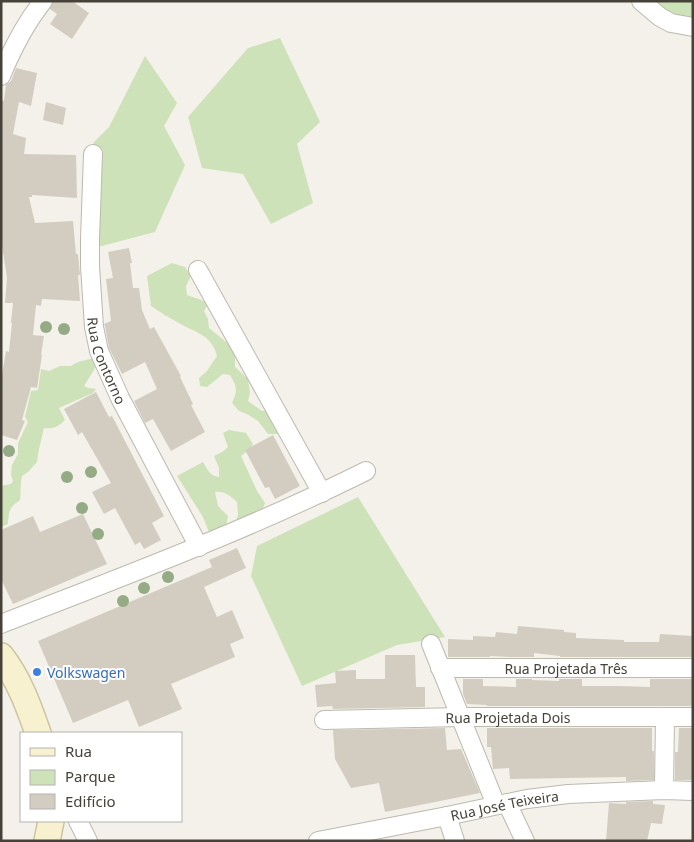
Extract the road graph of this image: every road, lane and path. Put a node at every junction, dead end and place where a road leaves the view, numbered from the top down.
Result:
1 (43, 1) edge
2 (641, 1) edge
3 (693, 27) edge
4 (1, 76) edge
5 (93, 154) dead end
6 (198, 270) dead end
7 (366, 471) dead end
8 (322, 493) junction
9 (199, 547) junction
10 (1, 624) edge
11 (431, 644) dead end
12 (1, 656) edge
13 (440, 668) junction
14 (693, 668) edge
15 (461, 717) junction
16 (665, 717) junction
17 (693, 717) edge
18 (324, 720) dead end
19 (38, 732) edge
20 (664, 790) junction
21 (693, 791) edge
22 (501, 804) junction
23 (447, 816) junction
24 (51, 822) edge
25 (78, 822) edge
26 (47, 841) edge
27 (88, 841) edge
28 (318, 841) edge
29 (455, 841) edge
30 (525, 841) edge

1 - 4 street
2 - 3 street
5 - 9 street, Rua Contorno
6 - 8 street
7 - 8 street
8 - 9 street
9 - 10 street
11 - 13 street
12 - 19 main road
13 - 14 street, Rua Projetada Três
13 - 15 street
15 - 16 street, Rua Projetada Dois
15 - 18 street, Rua Projetada Dois
15 - 22 street
16 - 17 street, Rua Projetada Dois
16 - 20 street
20 - 21 street, Rua José Teixeira
20 - 22 street, Rua José Teixeira
22 - 23 street, Rua José Teixeira
22 - 30 street
23 - 28 street, Rua José Teixeira
23 - 29 street
24 - 26 main road
25 - 27 street

